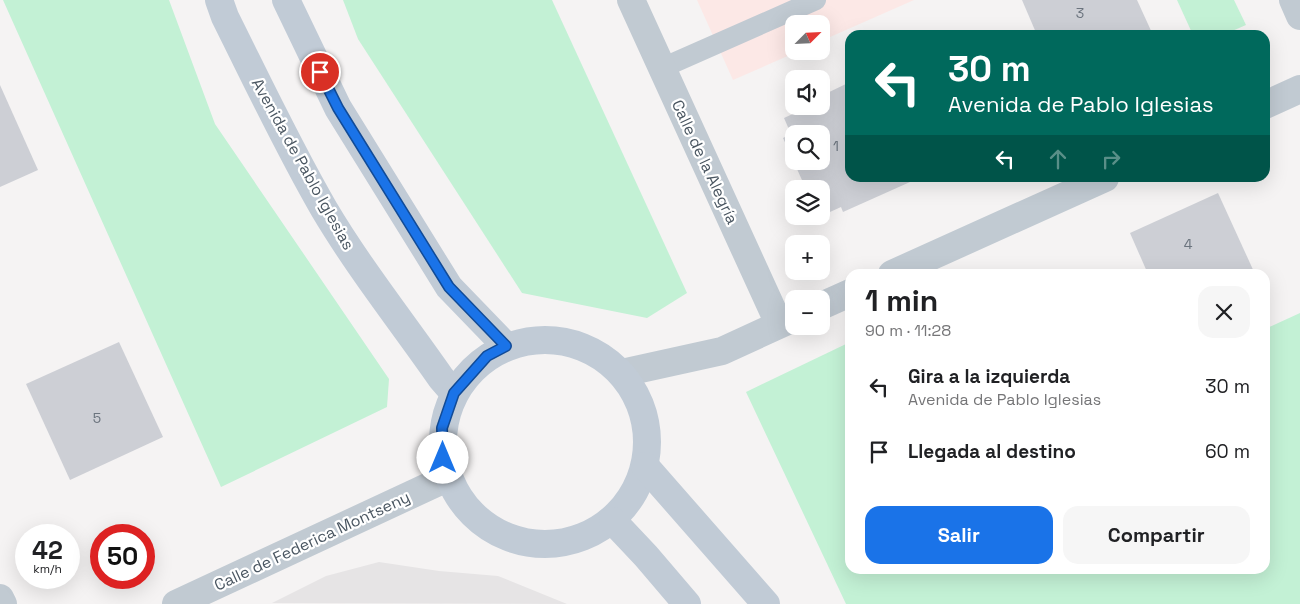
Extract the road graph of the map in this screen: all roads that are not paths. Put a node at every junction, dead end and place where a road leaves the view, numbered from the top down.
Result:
1 (219, 0) edge
2 (286, 0) edge
3 (631, 0) edge
4 (816, 0) edge
5 (1293, 0) edge
6 (1300, 16) edge
7 (662, 68) junction
8 (1300, 90) edge
9 (1270, 103) edge
10 (1096, 182) edge
11 (903, 269) edge
12 (845, 295) edge
13 (830, 302) edge
14 (785, 319) edge
15 (785, 321) edge
16 (506, 346) junction
17 (622, 373) junction
18 (454, 393) junction
19 (645, 466) junction
20 (449, 477) junction
21 (612, 521) junction
22 (0, 598) edge
23 (3, 604) edge
24 (176, 604) edge
25 (687, 604) edge
26 (766, 604) edge

1 - 18 main road, Avenida de Pablo Iglesias
2 - 16 main road
3 - 7 street, Calle de la Alegría
4 - 7 lane
5 - 6 street
7 - 14 street, Calle de la Alegría
8 - 9 street
10 - 11 street
12 - 13 street
15 - 17 street
16 - 17 main road
16 - 18 main road
17 - 19 main road
18 - 20 main road
19 - 21 main road
19 - 26 main road
20 - 21 main road
20 - 24 street, Calle de Federica Montseny
21 - 25 main road
22 - 23 street

